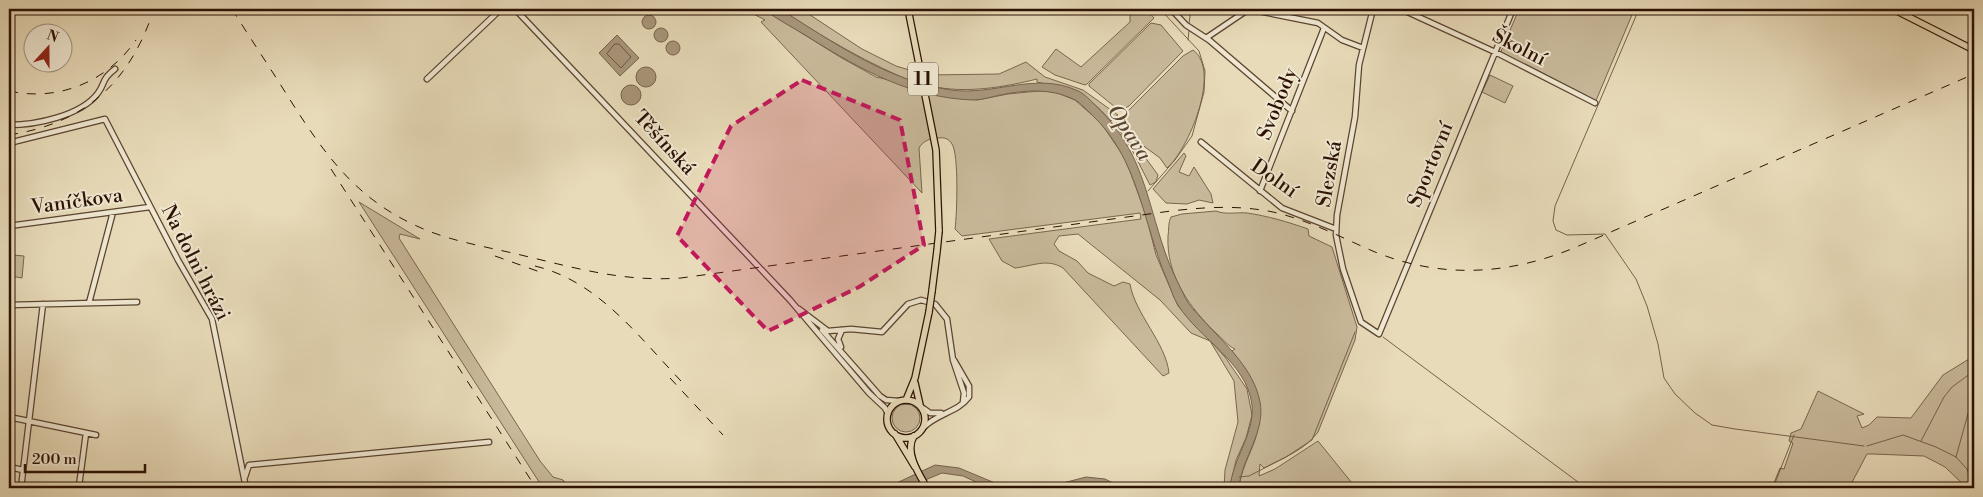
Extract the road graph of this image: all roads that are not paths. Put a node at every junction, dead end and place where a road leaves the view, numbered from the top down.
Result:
1 (501, 9) edge
2 (515, 9) edge
3 (908, 9) edge
4 (1171, 9) edge
5 (1248, 9) edge
6 (1373, 9) edge
7 (1402, 9) edge
8 (1422, 9) edge
9 (1513, 9) edge
10 (1893, 9) edge
11 (1419, 15) junction
12 (1324, 28) junction
13 (1206, 38) junction
14 (1363, 48) junction
15 (1974, 50) edge
16 (1495, 52) junction
17 (115, 69) dead end
18 (427, 79) dead end
19 (1595, 103) dead end
20 (1292, 111) junction
21 (9, 125) edge
22 (1201, 142) dead end
23 (9, 143) edge
24 (1260, 191) junction
25 (150, 207) junction
26 (113, 212) junction
27 (9, 226) edge
28 (1336, 229) junction
29 (790, 300) junction
30 (137, 302) dead end
31 (89, 303) junction
32 (43, 304) junction
33 (9, 305) edge
34 (799, 308) junction
35 (842, 330) junction
36 (1379, 334) joint
37 (829, 341) junction
38 (915, 378) junction
39 (870, 384) junction
40 (906, 400) junction
41 (899, 401) junction
42 (921, 407) junction
43 (945, 413) junction
44 (888, 414) junction
45 (9, 417) edge
46 (30, 421) junction
47 (923, 428) junction
48 (86, 433) junction
49 (895, 434) junction
50 (96, 435) dead end
51 (914, 436) junction
52 (489, 442) dead end
53 (9, 467) edge
54 (917, 468) junction
55 (23, 470) junction
56 (244, 479) junction
57 (79, 486) dead end
58 (927, 487) edge
59 (21, 488) edge
60 (246, 488) edge

1 - 18 street
2 - 29 street, Těšínská
3 - 38 main road, 11, bridge
4 - 13 street
5 - 12 street
5 - 13 street
6 - 14 street, Slezská
7 - 11 street, Školní
8 - 11 street
9 - 16 street, Sportovní
10 - 15 main road
11 - 16 street, Školní
12 - 14 street
12 - 20 street, Svobody
13 - 20 street
14 - 28 street, Slezská
16 - 19 street, Školní
16 - 36 street, Sportovní
17 - 21 street
20 - 24 street, Svobody
22 - 24 street, Dolní
23 - 25 street, Na dolni hrázi
24 - 28 street, Dolní
25 - 26 street, Vaníčkova
25 - 56 street, Na dolni hrázi
26 - 27 street, Vaníčkova
26 - 31 street
28 - 36 street, Slezská
29 - 34 street, Těšínská
29 - 37 street, Těšínská
30 - 31 street
31 - 32 street
32 - 33 street
32 - 46 street
34 - 35 street
34 - 37 street, Těšínská
35 - 37 street
35 - 39 street
35 - 43 street
37 - 39 street, Těšínská
37 - 44 street, Těšínská
38 - 40 main road, 11
38 - 42 main road, 11
39 - 41 street, Těšínská
40 - 41 main road
40 - 42 main road
41 - 44 main road
42 - 43 street
42 - 47 main road
43 - 47 street
44 - 49 main road, Těšínská
45 - 46 street
46 - 48 street
46 - 55 street
47 - 51 main road
48 - 50 street
48 - 57 street
49 - 51 main road
49 - 54 main road, Těšínská
51 - 54 main road
52 - 56 street
53 - 55 street
54 - 58 main road
55 - 59 street
56 - 60 street, Na dolni hrázi

